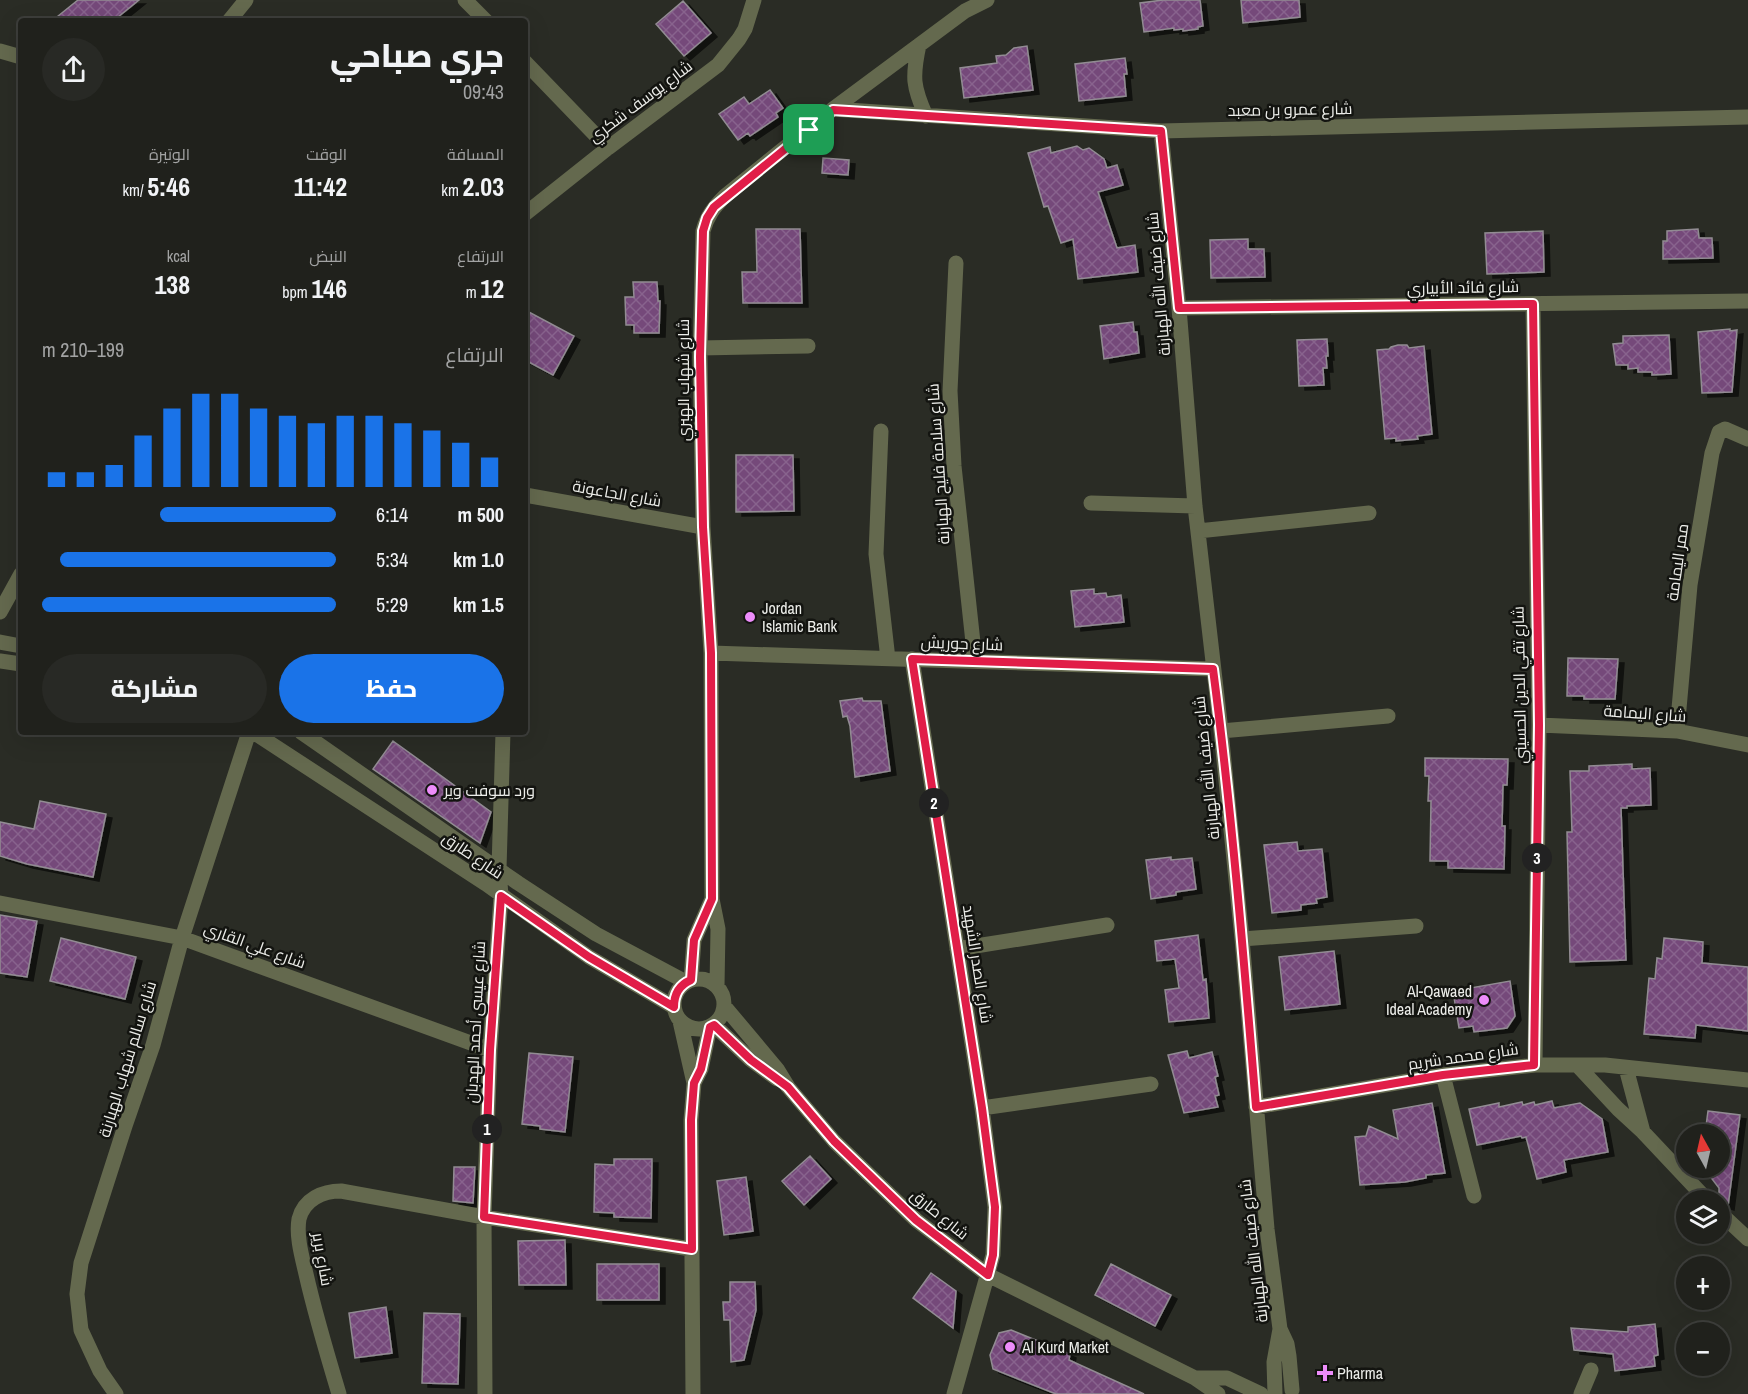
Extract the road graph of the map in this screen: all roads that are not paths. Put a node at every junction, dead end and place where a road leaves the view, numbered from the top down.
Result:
1 (246, 0) edge
2 (465, 0) edge
3 (754, 0) edge
4 (987, 0) edge
5 (231, 18) edge
6 (483, 18) edge
7 (919, 45) junction
8 (0, 51) edge
9 (18, 56) edge
10 (528, 65) edge
11 (833, 110) junction
12 (926, 116) junction
13 (1748, 117) edge
14 (1161, 131) junction
15 (608, 148) junction
16 (528, 212) edge
17 (956, 263) dead end
18 (1748, 301) edge
19 (1533, 304) junction
20 (1179, 308) junction
21 (808, 346) dead end
22 (700, 348) junction
23 (881, 431) dead end
24 (1748, 439) edge
25 (528, 496) edge
26 (1091, 503) dead end
27 (1195, 506) junction
28 (1369, 513) dead end
29 (703, 527) junction
30 (1198, 531) junction
31 (18, 579) edge
32 (0, 612) edge
33 (0, 642) edge
34 (18, 645) edge
35 (711, 653) junction
36 (888, 659) junction
37 (912, 659) junction
38 (0, 661) edge
39 (975, 661) junction
40 (18, 664) edge
41 (1213, 669) junction
42 (1388, 716) dead end
43 (1539, 725) junction
44 (1221, 731) junction
45 (1677, 731) junction
46 (250, 735) edge
47 (256, 735) edge
48 (305, 735) edge
49 (503, 735) edge
50 (1748, 745) edge
51 (499, 869) junction
52 (501, 896) junction
53 (712, 899) junction
54 (0, 903) edge
55 (1107, 925) dead end
56 (1416, 926) dead end
57 (182, 938) junction
58 (1242, 939) junction
59 (957, 949) junction
60 (689, 981) junction
61 (717, 986) junction
62 (725, 1006) junction
63 (674, 1007) junction
64 (680, 1021) junction
65 (712, 1026) junction
66 (490, 1050) junction
67 (1534, 1065) junction
68 (1577, 1065) junction
69 (1626, 1068) junction
70 (1443, 1075) junction
71 (1748, 1080) edge
72 (694, 1083) junction
73 (1151, 1084) dead end
74 (788, 1087) junction
75 (1256, 1107) junction
76 (982, 1108) junction
77 (1643, 1132) junction
78 (1698, 1190) edge
79 (1474, 1196) dead end
80 (484, 1217) junction
81 (1730, 1222) edge
82 (1748, 1239) edge
83 (692, 1249) junction
84 (988, 1275) junction
85 (1280, 1329) junction
86 (1591, 1370) dead end
87 (1195, 1378) junction
88 (1296, 1392) edge
89 (116, 1394) edge
90 (339, 1394) edge
91 (485, 1394) edge
92 (693, 1394) edge
93 (954, 1394) edge
94 (1218, 1394) edge
95 (1261, 1394) edge
96 (1275, 1394) edge
97 (1581, 1394) edge

1 - 5 street
2 - 6 street
3 - 15 street, شارع يوسف شكري
4 - 7 street, شارع شهاب الهبري
7 - 11 street, شارع شهاب الهبري
7 - 12 street
8 - 9 street
10 - 15 street
11 - 12 street, شارع عمرو بن معبد
11 - 22 street, شارع شهاب الهبري
12 - 14 street, شارع عمرو بن معبد
13 - 14 street, شارع عمرو بن معبد
14 - 20 street, شارع ضيف الله الهبارنة
15 - 16 street, شارع يوسف شكري
17 - 39 street, شارع سلامة فليح الهبارنة
18 - 19 street, شارع فائد الأبياري
19 - 20 street, شارع فائد الأبياري
19 - 43 street, شارع تقي الدين الحسيني
20 - 27 street, شارع ضيف الله الهبارنة
21 - 22 street
22 - 29 street, شارع شهاب الهبري
23 - 36 street
24 - 45 street, ممر اليمامة
25 - 29 street, شارع الجاعونة
26 - 27 street
27 - 30 street, شارع ضيف الله الهبارنة
28 - 30 street
29 - 35 street, شارع شهاب الهبري
30 - 41 street, شارع ضيف الله الهبارنة
31 - 32 street
33 - 34 street
35 - 36 street, شارع جوريش
35 - 53 street, شارع شهاب الهبري
36 - 37 street, شارع جوريش
37 - 39 street, شارع جوريش
37 - 59 street, شارع الصدر الشهيد
38 - 40 street
39 - 41 street, شارع جوريش
41 - 44 street, شارع ضيف الله الهبارنة
42 - 44 street
43 - 45 street, شارع اليمامة
43 - 67 street, شارع تقي الدين الحسيني
44 - 58 street, شارع ضيف الله الهبارنة
45 - 50 street, شارع اليمامة
46 - 57 street, شارع سالم شهاب الهبارنة
47 - 52 street, شارع طارق
48 - 51 street, شارع طارق
49 - 51 street, شارع عيسى أحمد الهدبان
51 - 52 street, شارع عيسى أحمد الهدبان
51 - 60 street, شارع طارق
52 - 63 street, شارع طارق
52 - 66 street, شارع عيسى أحمد الهدبان
53 - 60 street, شارع شهاب الهبري
53 - 61 street, شارع شهاب الهبري
54 - 57 street, شارع علي القاري
55 - 59 street
56 - 58 street
57 - 66 street, شارع علي القاري
57 - 89 street, شارع سالم شهاب الهبارنة
58 - 75 street, شارع ضيف الله الهبارنة
59 - 76 street, شارع الصدر الشهيد
60 - 61 street
60 - 63 street
61 - 62 street
62 - 65 street
62 - 74 street, شارع طارق
63 - 64 street
64 - 65 street
64 - 72 street
65 - 72 street
65 - 74 street, شارع طارق
66 - 80 street, شارع عيسى أحمد الهدبان
67 - 68 street, شارع محمد شريم
67 - 70 street, شارع محمد شريم
68 - 69 street, شارع محمد شريم
68 - 77 street
69 - 71 street, شارع محمد شريم
69 - 77 street
70 - 75 street, شارع محمد شريم
70 - 79 street
72 - 83 street
73 - 76 street
74 - 84 street, شارع طارق
75 - 85 street, شارع ضيف الله الهبارنة
76 - 84 street, شارع الصدر الشهيد
77 - 78 street
80 - 83 street
80 - 90 street, شارع برير
80 - 91 street, شارع عيسى أحمد الهدبان
81 - 82 street
83 - 92 street
84 - 87 street, شارع طارق
84 - 93 street, شارع الصدر الشهيد
85 - 88 street, شارع ضيف الله الهبارنة
85 - 96 street, شارع ضيف الله الهبارنة
86 - 97 street
87 - 94 street, شارع طارق
87 - 95 street, شارع طارق
88 - 96 street

